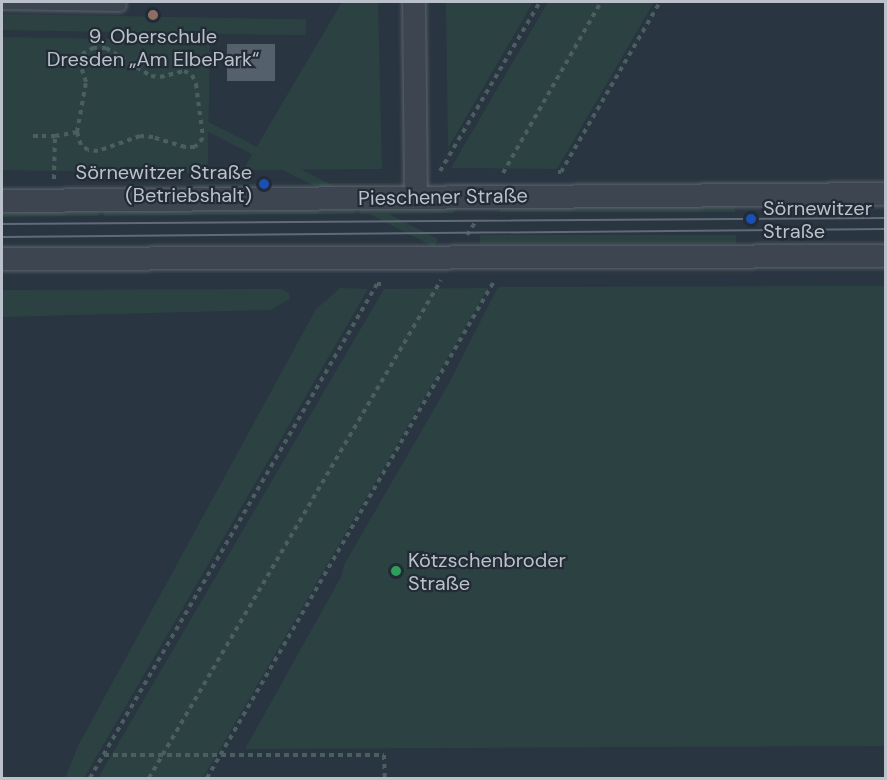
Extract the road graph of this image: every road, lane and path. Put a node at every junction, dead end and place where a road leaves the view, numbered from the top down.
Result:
1 (414, 2) edge
2 (540, 2) edge
3 (601, 2) edge
4 (660, 2) edge
5 (2, 3) edge
6 (120, 5) dead end
7 (77, 132) junction
8 (33, 136) dead end
9 (55, 136) junction
10 (517, 149) dead end
11 (451, 171) dead end
12 (493, 172) dead end
13 (515, 172) dead end
14 (549, 172) dead end
15 (885, 194) edge
16 (416, 198) junction
17 (54, 200) junction
18 (2, 201) edge
19 (885, 256) edge
20 (2, 259) edge
21 (484, 283) dead end
22 (387, 284) dead end
23 (429, 284) dead end
24 (450, 284) dead end
25 (412, 328) dead end
26 (104, 755) junction
27 (162, 756) junction
28 (220, 756) junction
29 (90, 778) edge
30 (149, 778) edge
31 (207, 778) edge
32 (385, 778) edge

1 - 16 street
2 - 11 path
3 - 10 path
4 - 14 path
5 - 6 lane
7 - 7 path
7 - 9 path
8 - 9 path
9 - 17 path
12 - 13 path
15 - 16 street, Pieschener Straße
16 - 17 street, Pieschener Straße
17 - 18 street, Pieschener Straße
19 - 20 street
21 - 28 path
22 - 26 path
23 - 24 path
25 - 27 path
26 - 27 path
26 - 29 path
27 - 28 path
27 - 30 path
28 - 31 path
28 - 32 path

